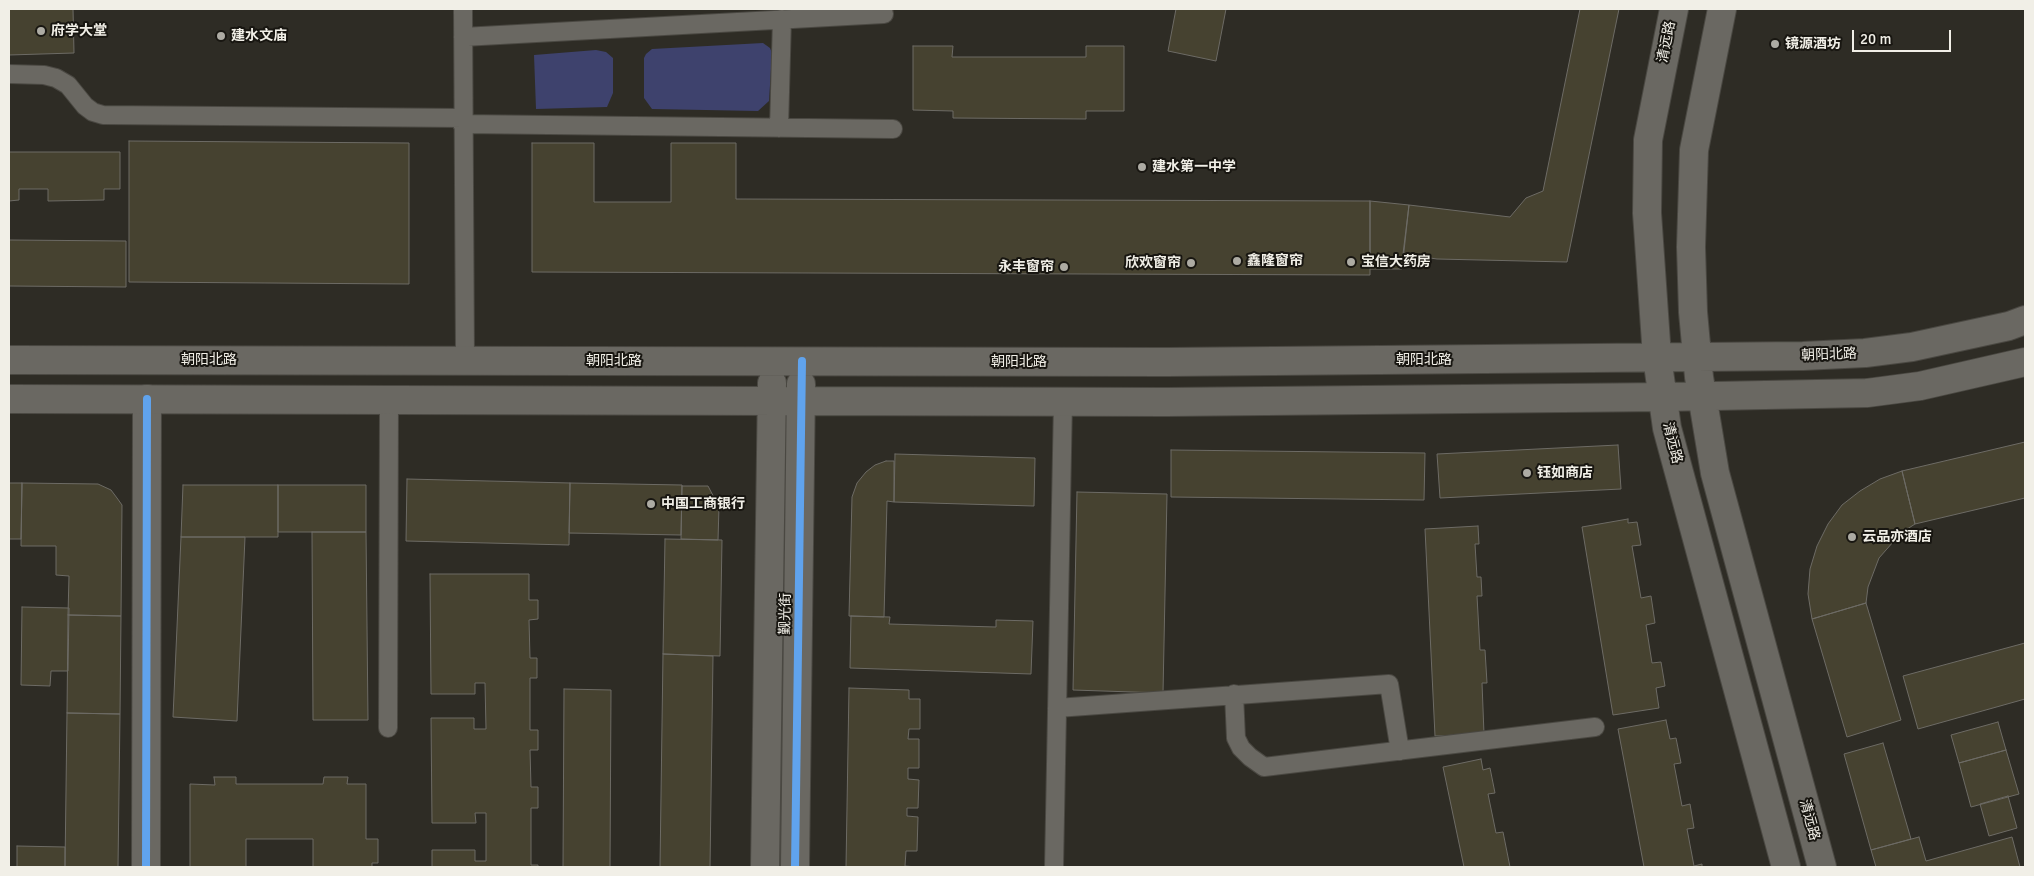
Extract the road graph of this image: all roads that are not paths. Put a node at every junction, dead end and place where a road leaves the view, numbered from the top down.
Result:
1 (463, 9) edge
2 (1674, 9) edge
3 (1722, 9) edge
4 (884, 14) dead end
5 (782, 19) junction
6 (463, 37) junction
7 (9, 74) edge
8 (462, 121) junction
9 (779, 128) junction
10 (893, 129) dead end
11 (2025, 320) edge
12 (1657, 357) junction
13 (1697, 357) junction
14 (9, 360) edge
15 (376, 360) junction
16 (465, 360) junction
17 (772, 362) junction
18 (802, 362) junction
19 (2025, 362) edge
20 (1702, 396) junction
21 (1663, 397) junction
22 (9, 399) edge
23 (148, 399) junction
24 (382, 400) junction
25 (464, 400) junction
26 (771, 401) junction
27 (801, 401) junction
28 (1063, 401) junction
29 (1234, 694) junction
30 (1057, 708) junction
31 (1595, 727) dead end
32 (388, 728) dead end
33 (1400, 751) junction
34 (146, 867) edge
35 (765, 867) edge
36 (795, 867) edge
37 (1054, 867) edge
38 (1786, 867) edge
39 (1822, 867) edge

1 - 6 lane
2 - 12 main road, 清远路
3 - 13 main road, 清远路
4 - 5 lane
5 - 6 lane
5 - 9 lane
6 - 8 lane
7 - 8 lane
8 - 9 lane
8 - 16 lane
9 - 10 lane
11 - 13 main road, 朝阳北路
12 - 13 main road, 朝阳北路
12 - 18 main road, 朝阳北路
12 - 21 main road, 清远路
13 - 20 main road, 清远路
14 - 15 main road, 朝阳北路
15 - 16 main road, 朝阳北路
15 - 24 main road
16 - 17 main road, 朝阳北路
16 - 25 main road
17 - 18 main road, 朝阳北路
17 - 26 main road, 觐光街
18 - 27 main road, 觐光街
19 - 20 main road
20 - 21 main road
20 - 39 main road, 清远路
21 - 28 main road
21 - 38 main road, 清远路
22 - 23 main road
23 - 24 main road
23 - 34 main road
24 - 25 main road
24 - 32 lane
25 - 26 main road
26 - 27 main road
26 - 35 main road, 觐光街
27 - 28 main road
27 - 36 main road, 觐光街
28 - 30 lane
29 - 30 lane
29 - 33 lane
29 - 33 lane
30 - 37 lane
31 - 33 lane

